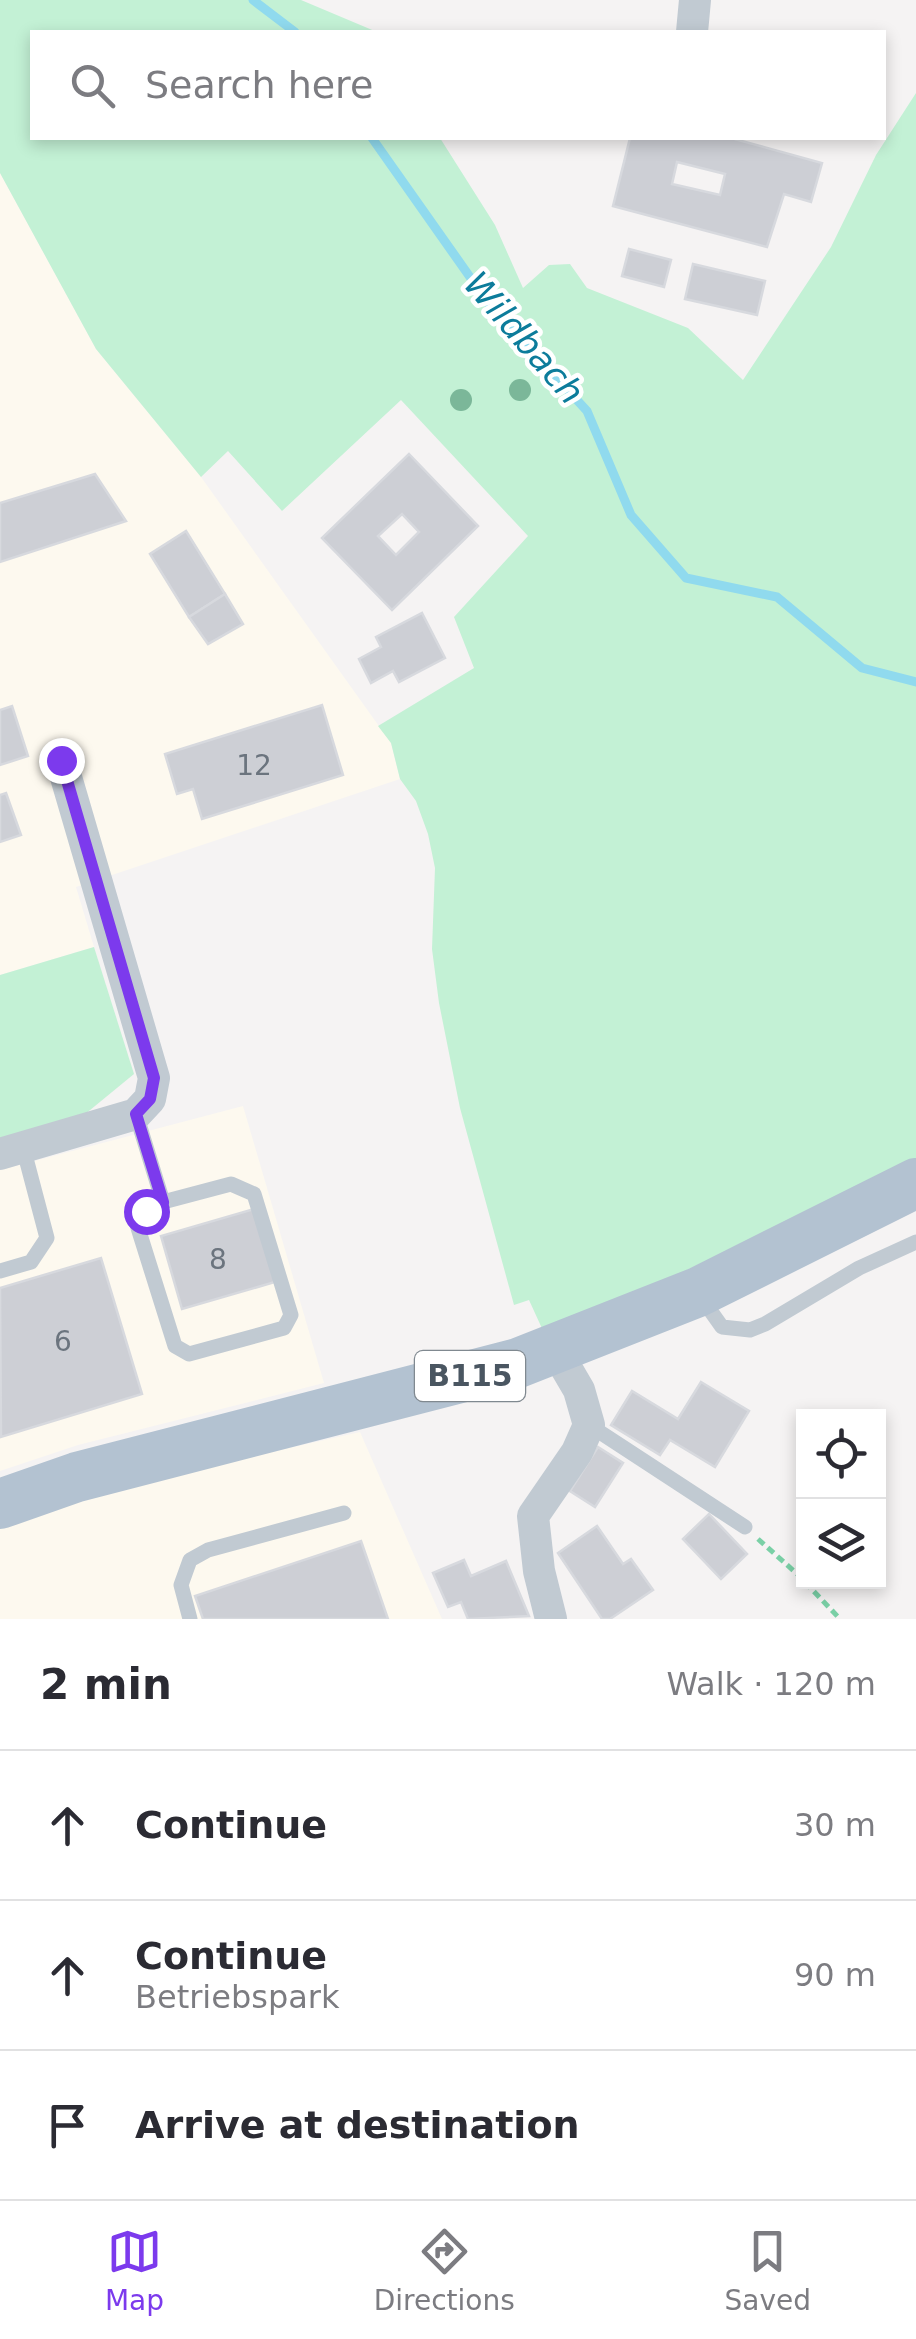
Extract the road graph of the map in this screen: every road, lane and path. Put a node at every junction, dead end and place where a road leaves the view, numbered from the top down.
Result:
1 (695, 0) edge
2 (692, 30) edge
3 (61, 760) dead end
4 (136, 1114) junction
5 (12, 1150) edge
6 (916, 1183) edge
7 (163, 1202) junction
8 (916, 1242) edge
9 (0, 1271) edge
10 (698, 1292) junction
11 (556, 1349) junction
12 (589, 1425) junction
13 (0, 1504) edge
14 (344, 1513) dead end
15 (744, 1527) joint
16 (796, 1574) edge
17 (812, 1589) edge
18 (190, 1619) edge
19 (552, 1619) edge
20 (840, 1619) edge

1 - 2 street
3 - 4 street
4 - 5 street
4 - 7 lane
5 - 9 lane
6 - 10 main road, B115
7 - 7 lane
8 - 10 lane
10 - 11 main road, B115
11 - 12 street
11 - 13 main road, B115
12 - 15 lane
12 - 19 street
14 - 18 lane
15 - 16 path
17 - 20 path

